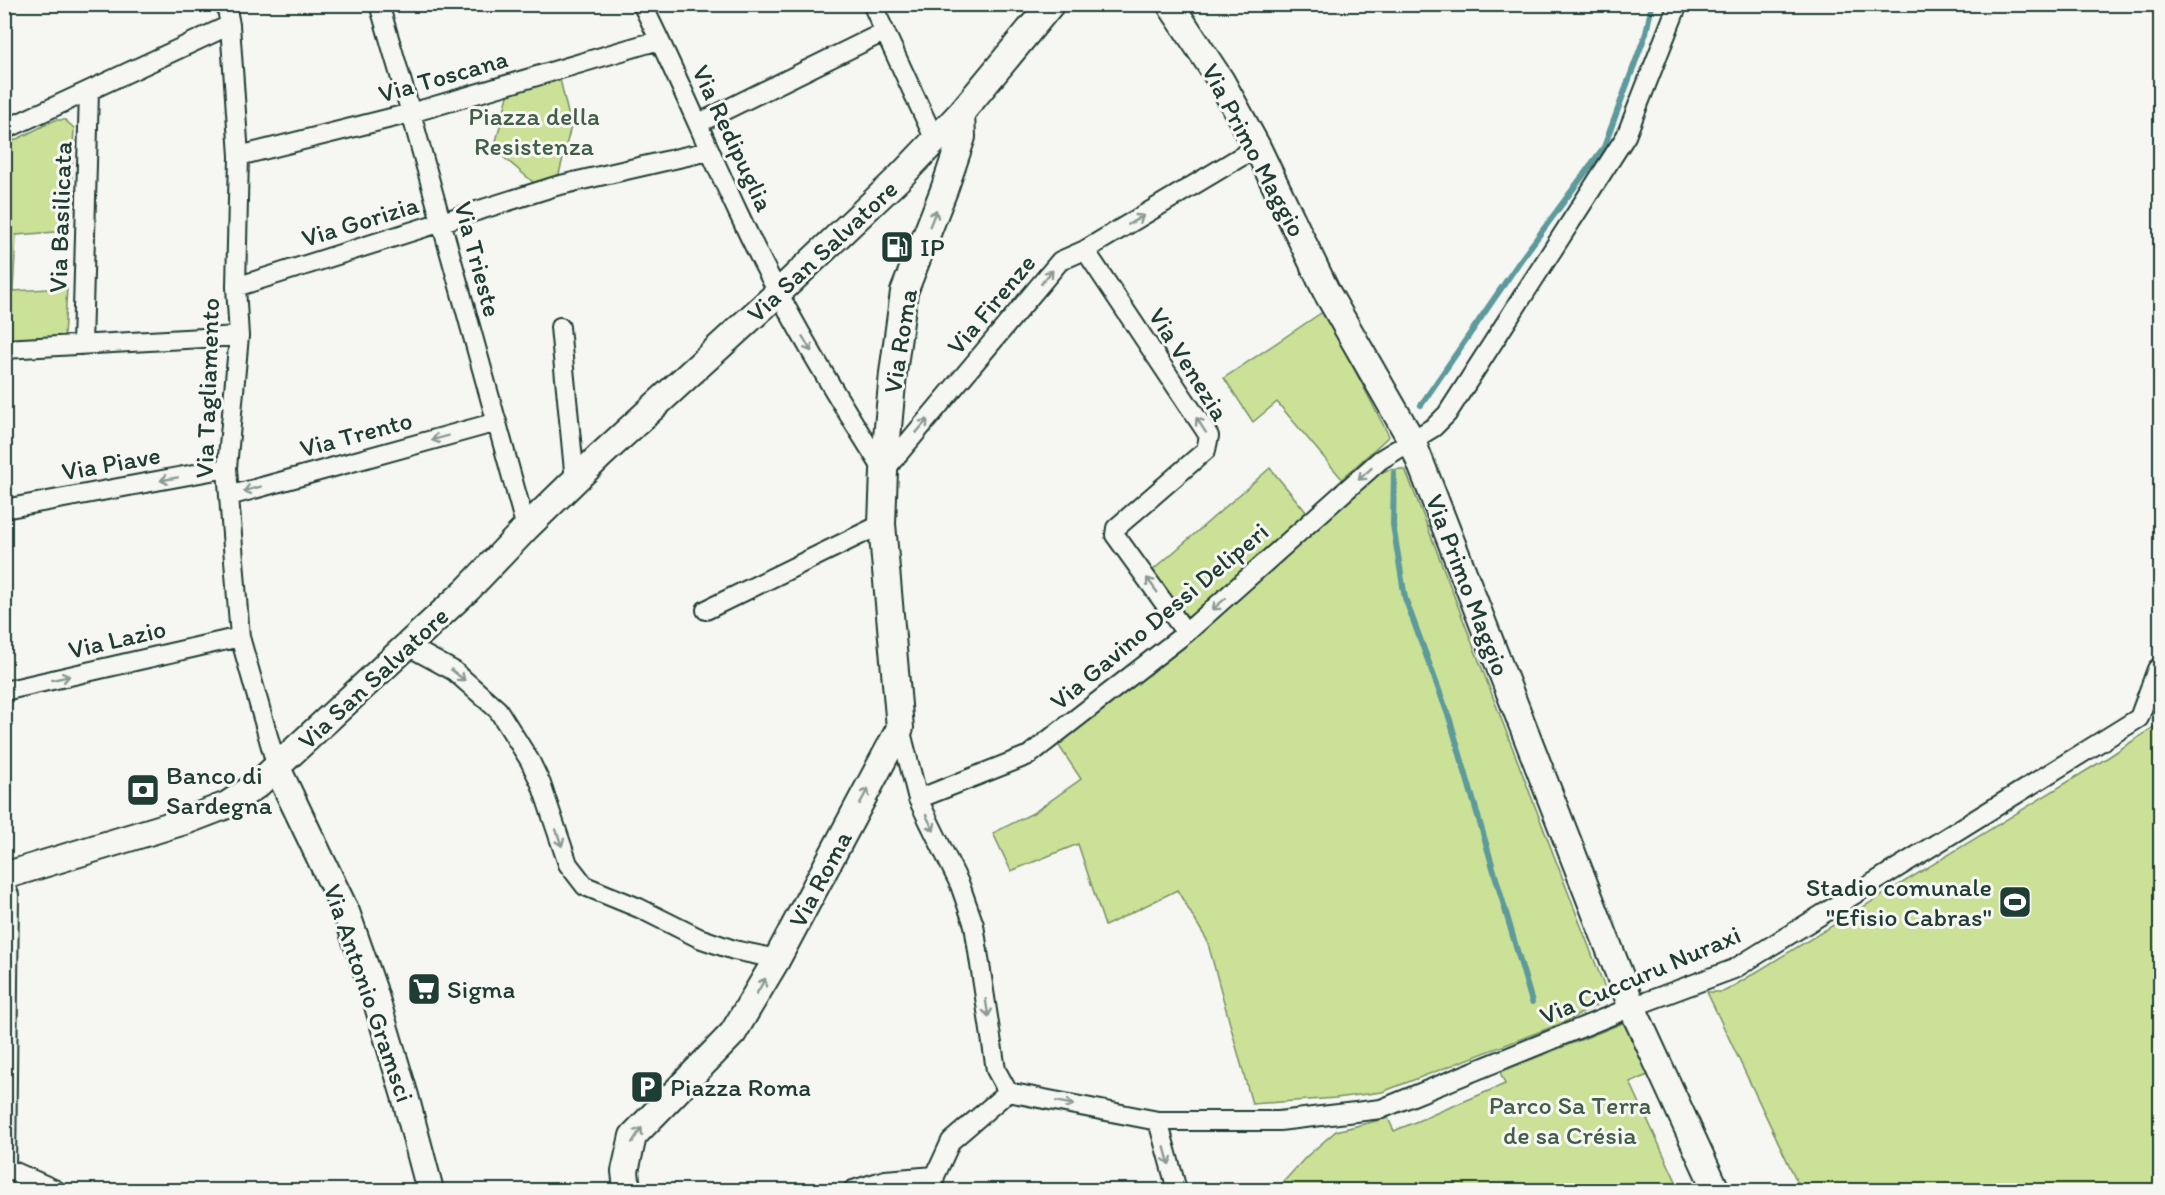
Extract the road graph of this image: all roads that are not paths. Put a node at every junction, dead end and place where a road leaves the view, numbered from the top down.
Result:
1 (226, 4) edge
2 (379, 4) edge
3 (872, 4) edge
4 (1051, 4) edge
5 (1170, 4) edge
6 (1678, 4) edge
7 (646, 6) edge
8 (230, 25) junction
9 (884, 32) junction
10 (659, 40) junction
11 (89, 91) junction
12 (411, 112) junction
13 (961, 113) junction
14 (699, 123) junction
15 (4, 130) edge
16 (935, 140) junction
17 (1257, 147) junction
18 (709, 151) junction
19 (239, 156) junction
20 (442, 223) junction
21 (1085, 250) junction
22 (236, 287) junction
23 (778, 293) junction
24 (560, 327) dead end
25 (239, 336) junction
26 (82, 345) junction
27 (4, 349) edge
28 (497, 422) junction
29 (1412, 441) junction
30 (227, 468) junction
31 (884, 471) junction
32 (575, 481) junction
33 (229, 496) junction
34 (4, 509) edge
35 (882, 524) junction
36 (526, 528) junction
37 (706, 610) dead end
38 (1186, 633) junction
39 (240, 637) junction
40 (408, 646) junction
41 (2160, 667) edge
42 (4, 691) edge
43 (900, 728) junction
44 (278, 768) junction
45 (918, 799) junction
46 (4, 876) edge
47 (4, 882) edge
48 (777, 960) junction
49 (1632, 1007) junction
50 (1008, 1092) junction
51 (1158, 1121) junction
52 (5, 1168) edge
53 (934, 1183) edge
54 (56, 1191) edge
55 (430, 1191) edge
56 (627, 1191) edge
57 (853, 1191) edge
58 (1177, 1191) edge
59 (1716, 1191) edge

1 - 8 street, Via Tagliamento
2 - 12 street, Via Trieste
3 - 9 street
4 - 13 street, Via San Salvatore
5 - 17 street, Via Primo Maggio
6 - 29 street, Via Gavino Dessì Deliperi
7 - 10 street, Via Redipuglia
8 - 11 street
8 - 19 street, Via Tagliamento
9 - 14 street
9 - 16 street
10 - 12 street, Via Toscana
10 - 14 street, Via Redipuglia
11 - 15 street
11 - 26 street, Via Basilicata
12 - 19 street, Via Toscana
12 - 20 street, Via Trieste
13 - 16 street, Via San Salvatore
31 -> 13 street, Via Roma
14 - 18 street, Via Redipuglia
16 - 23 street, Via San Salvatore
21 -> 17 street, Via Firenze
17 - 29 street, Via Primo Maggio
18 - 20 street, Via Gorizia
18 - 23 street, Via Redipuglia
19 - 22 street, Via Tagliamento
20 - 22 street, Via Gorizia
20 - 28 street, Via Trieste
31 -> 21 street, Via Firenze
38 -> 21 street, Via Venezia
22 - 25 street, Via Tagliamento
23 -> 31 street, Via Roma
23 - 32 street, Via San Salvatore
24 - 32 street
25 - 26 street
25 - 30 street, Via Tagliamento
26 - 27 street
28 -> 33 street, Via Trento
28 - 36 street, Via Trieste
29 -> 38 street, Via Gavino Dessì Deliperi
29 - 49 street, Via Primo Maggio
30 - 33 street, Via Tagliamento
30 -> 34 street, Via Piave
31 - 35 street, Via Roma
32 - 36 street, Via San Salvatore
33 - 39 street, Via Tagliamento
35 - 37 street
35 - 43 street, Via Roma
36 - 40 street, Via San Salvatore
38 - 45 street, Via Gavino Dessì Deliperi
42 -> 39 street, Via Lazio
39 - 44 street, Via Tagliamento
40 - 44 street, Via San Salvatore
40 -> 48 street
41 - 49 street, Via Cuccuru Nuraxi
43 - 45 street
48 -> 43 street, Via Roma
44 - 46 street, Via San Salvatore
44 - 55 street, Via Antonio Gramsci
45 -> 50 street
47 - 52 street
56 -> 48 street, Via Roma
49 - 51 street, Via Cuccuru Nuraxi
49 - 59 street, Via Primo Maggio
50 -> 51 street, Via Cuccuru Nuraxi
50 - 53 street
51 -> 58 street
52 - 54 street
53 - 57 street

